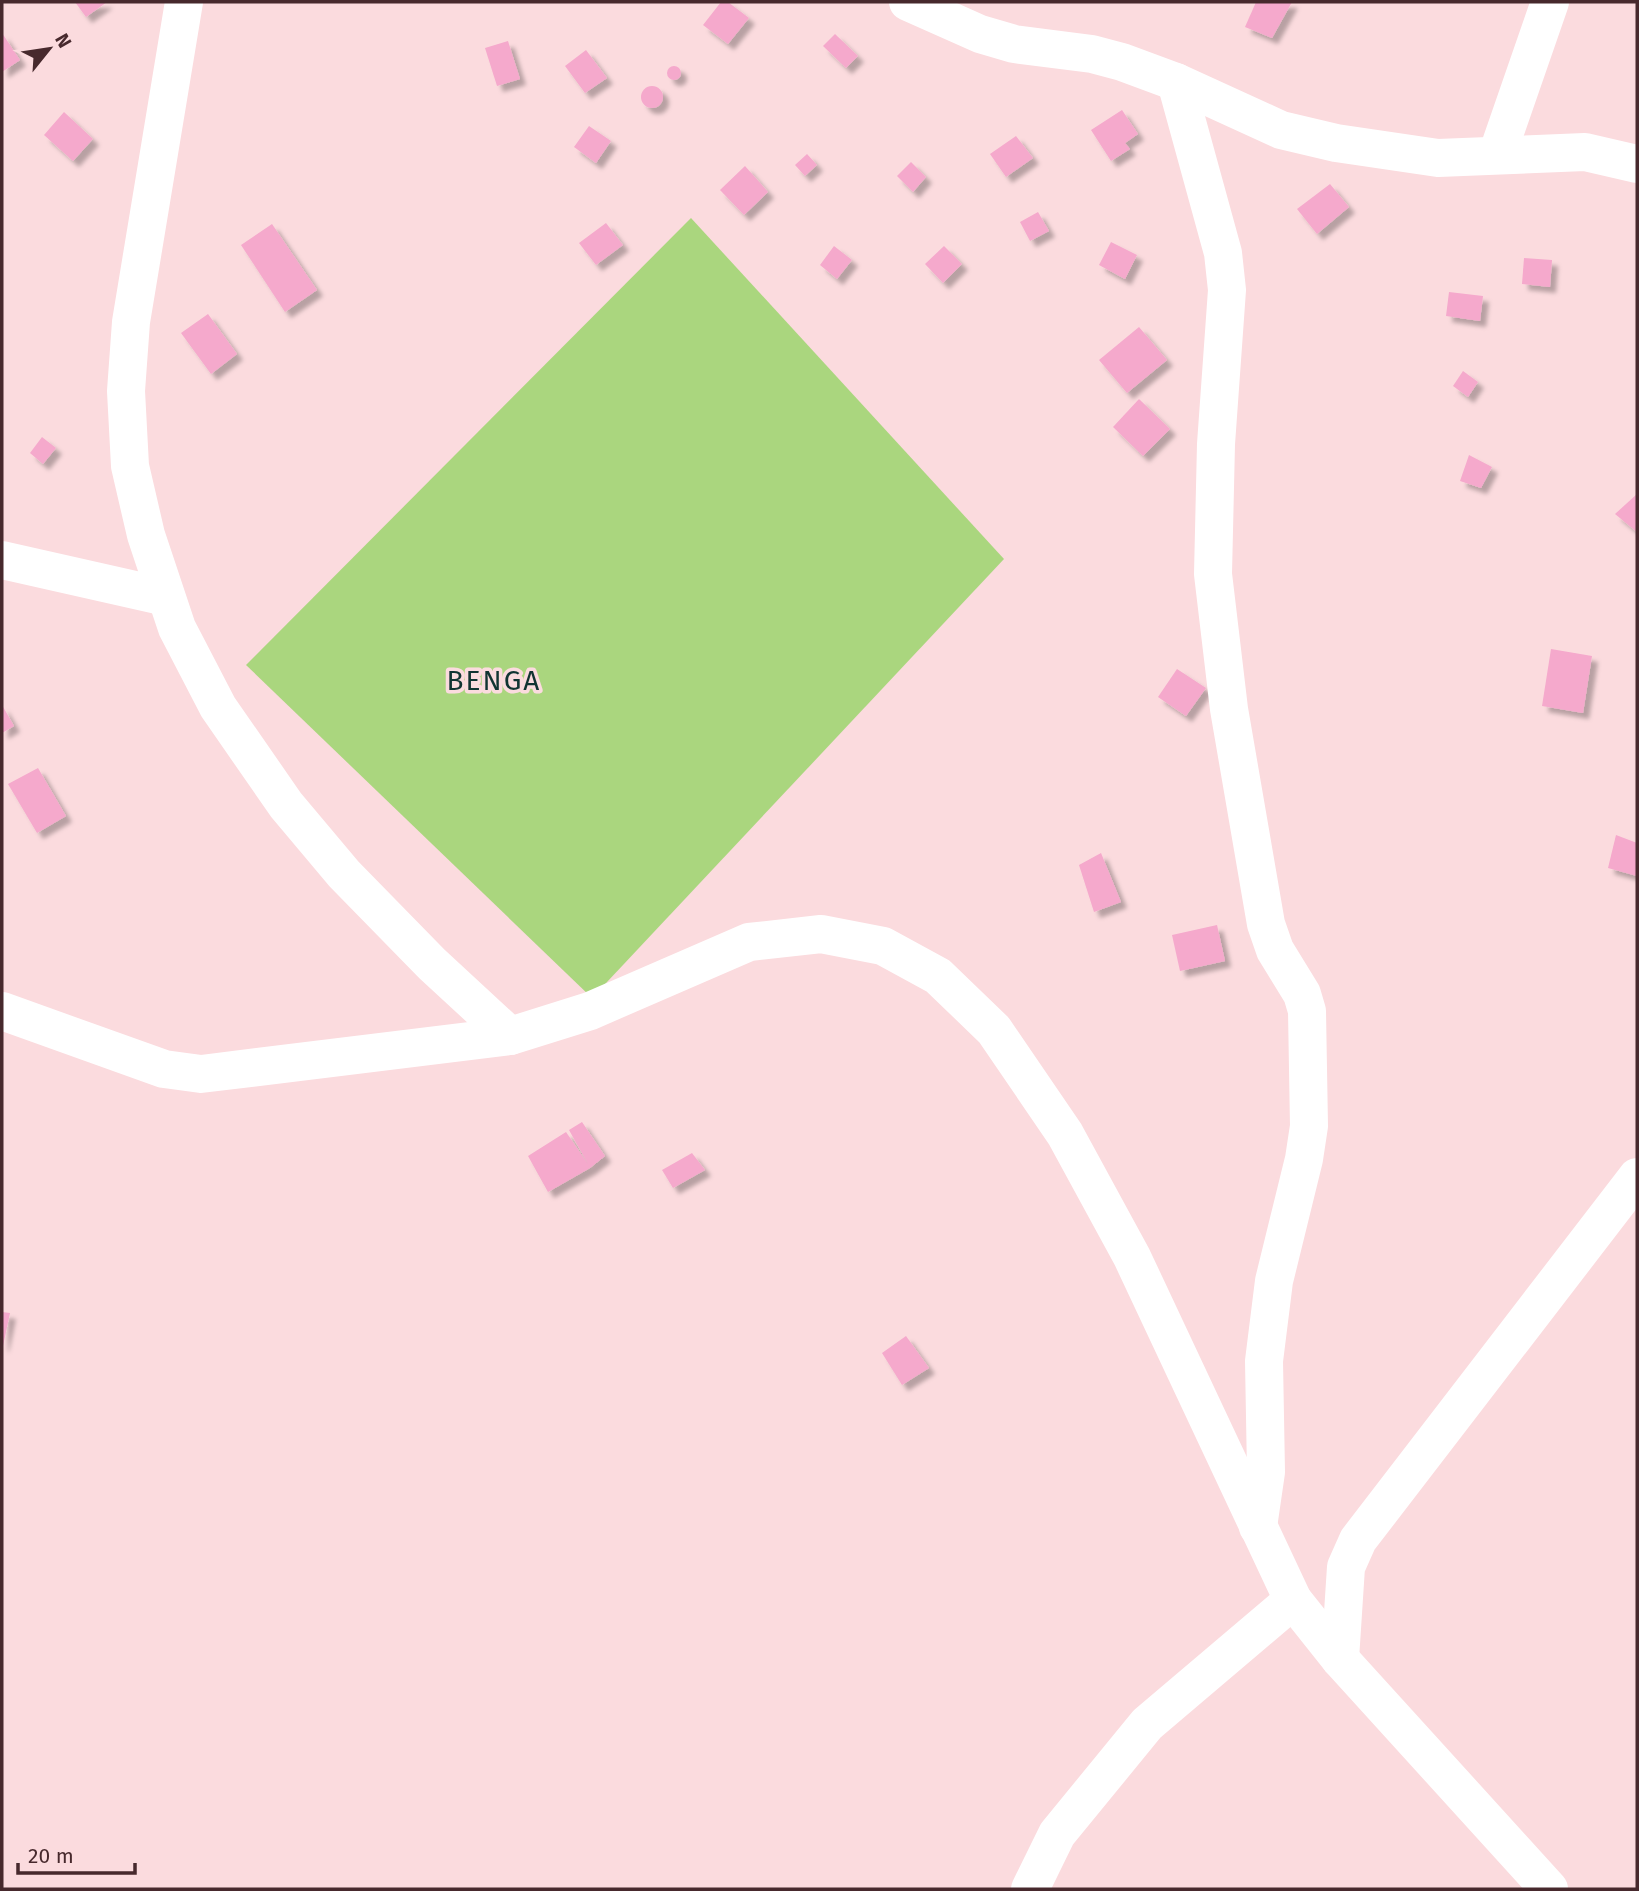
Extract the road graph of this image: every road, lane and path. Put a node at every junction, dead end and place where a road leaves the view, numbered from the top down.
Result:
1 (184, 2) edge
2 (908, 2) edge
3 (1550, 2) edge
4 (1176, 82) junction
5 (1497, 155) junction
6 (1637, 164) edge
7 (2, 560) edge
8 (166, 597) junction
9 (2, 1010) edge
10 (510, 1036) junction
11 (1637, 1177) edge
12 (1258, 1527) junction
13 (1293, 1600) junction
14 (1340, 1659) junction
15 (1030, 1889) edge
16 (1549, 1889) edge

1 - 8 street
2 - 4 street
3 - 5 street
4 - 5 street
4 - 12 street
5 - 6 street
7 - 8 street
8 - 10 street
9 - 10 street
10 - 12 street
11 - 14 street
12 - 13 street
13 - 14 street
13 - 15 street
14 - 16 street

